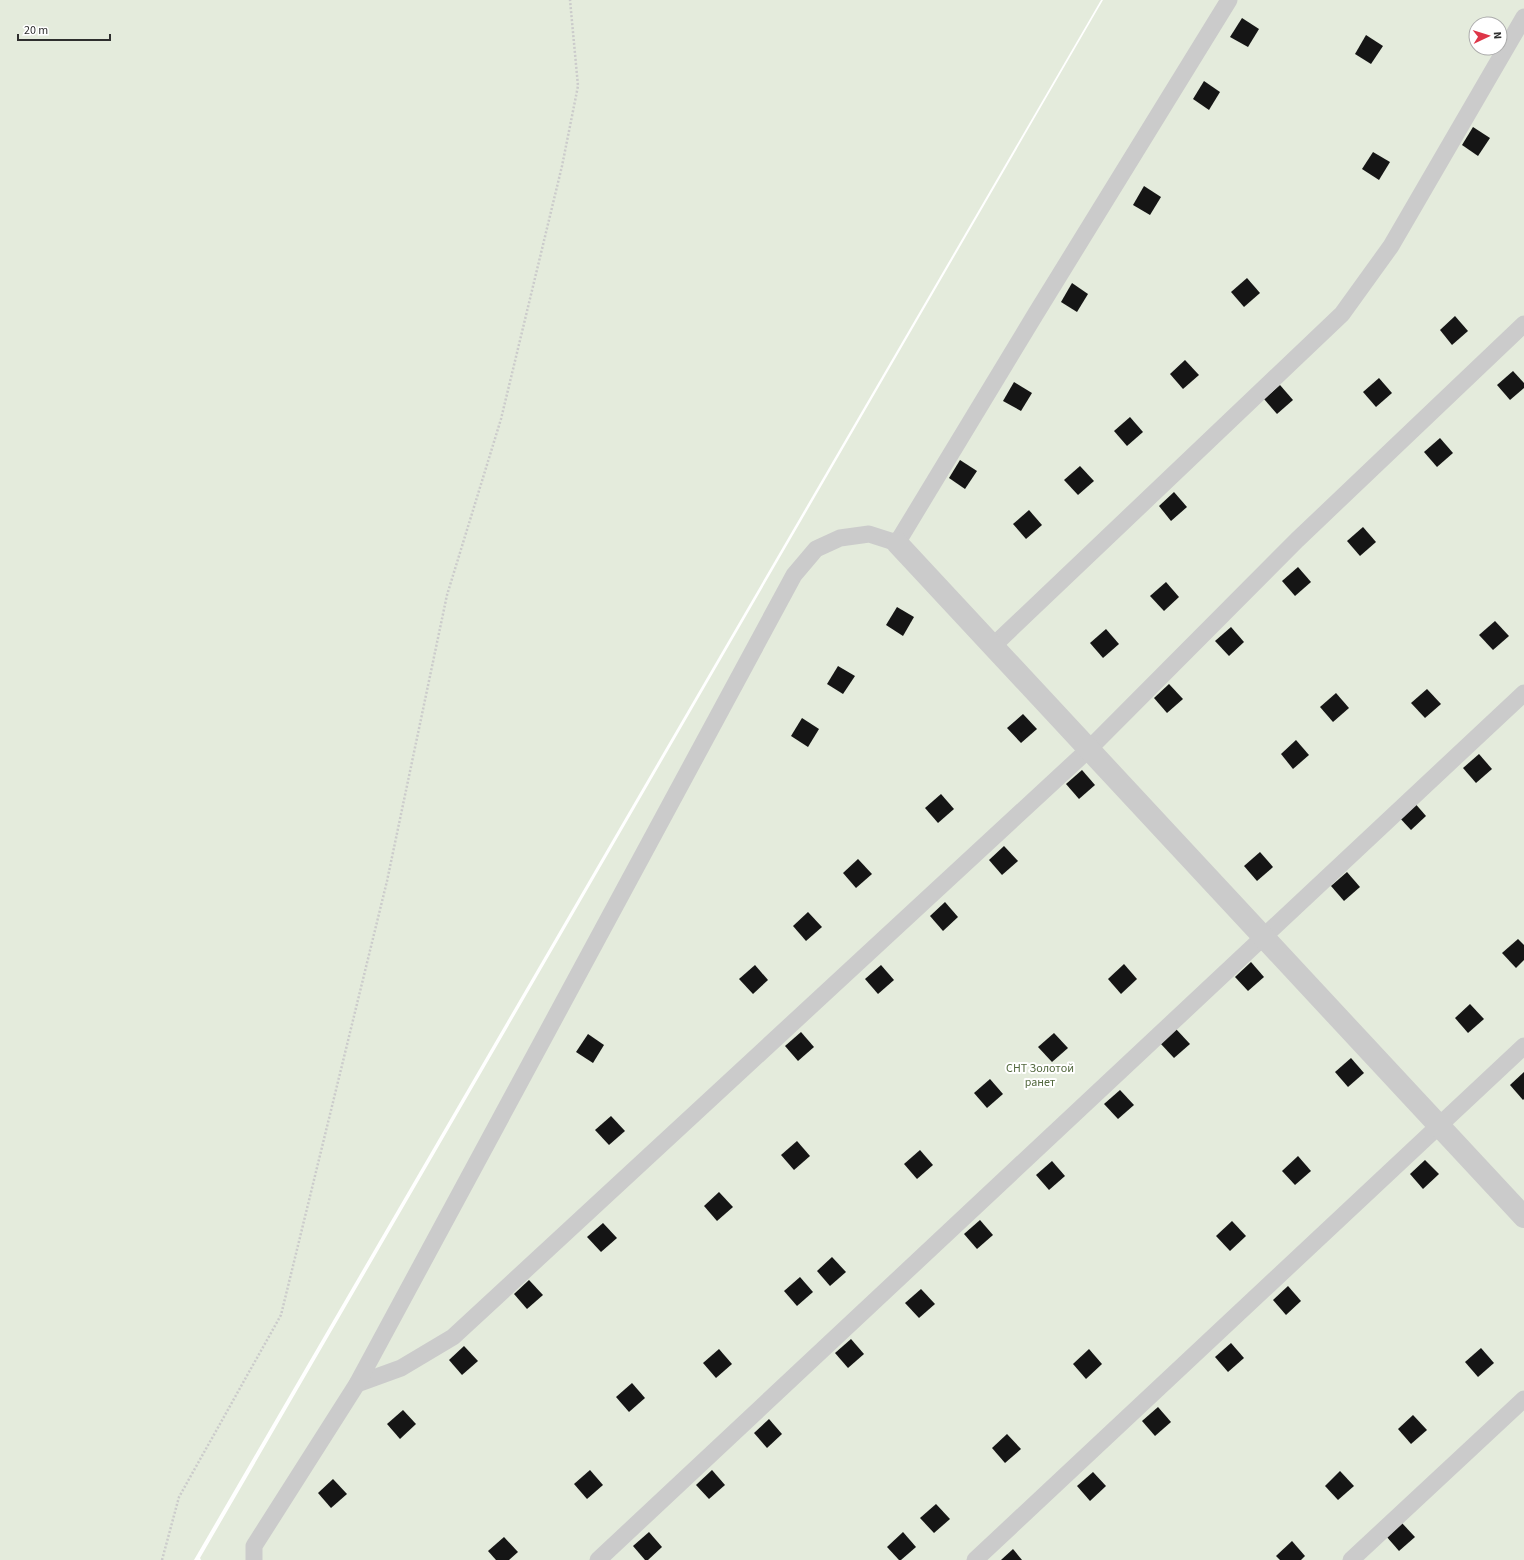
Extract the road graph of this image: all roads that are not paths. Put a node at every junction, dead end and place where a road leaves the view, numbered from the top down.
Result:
1 (1229, 0) edge
2 (1524, 17) edge
3 (1524, 324) edge
4 (898, 543) junction
5 (993, 646) junction
6 (1524, 692) edge
7 (1089, 749) junction
8 (1264, 936) junction
9 (1524, 1046) edge
10 (1439, 1126) junction
11 (1524, 1217) edge
12 (357, 1384) junction
13 (1524, 1399) edge
14 (254, 1560) edge
15 (598, 1560) edge
16 (975, 1560) edge
17 (1351, 1560) edge

1 - 4 lane
2 - 5 lane
3 - 7 lane
4 - 5 street
4 - 12 lane
5 - 7 street
6 - 8 lane
7 - 8 street
7 - 12 lane
8 - 10 street
8 - 15 lane
9 - 10 lane
10 - 11 street
10 - 16 lane
12 - 14 lane
13 - 17 lane

